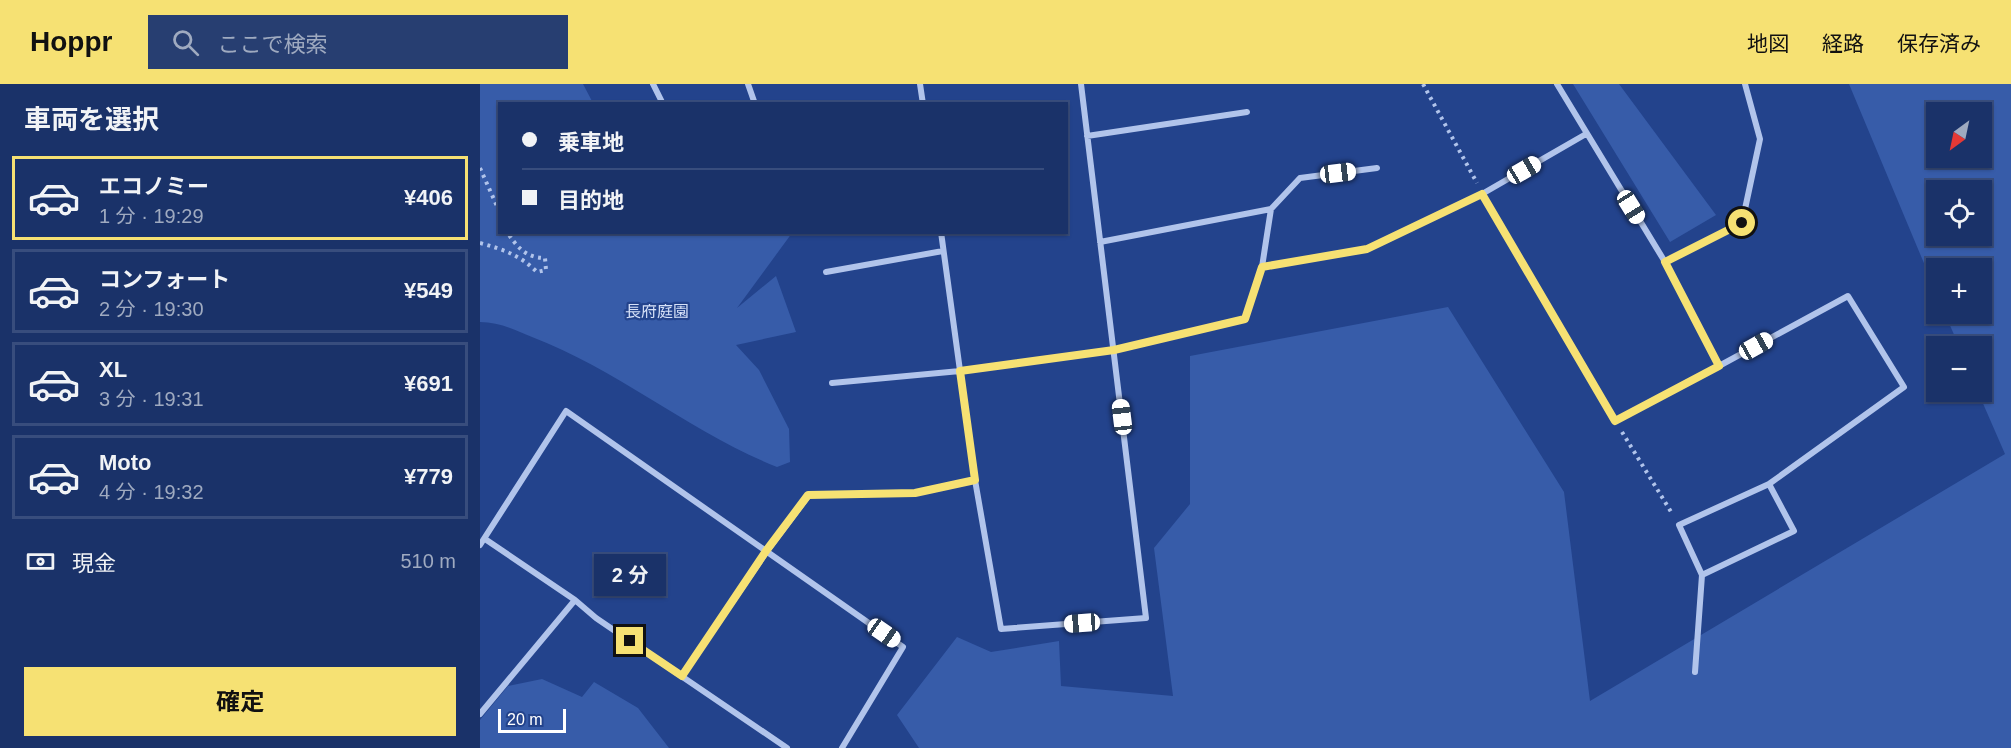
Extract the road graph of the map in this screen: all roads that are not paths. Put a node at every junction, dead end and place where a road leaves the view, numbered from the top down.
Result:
1 (653, 84) edge
2 (748, 84) edge
3 (920, 84) edge
4 (1081, 84) edge
5 (1557, 84) edge
6 (1745, 84) edge
7 (662, 102) edge
8 (754, 102) edge
9 (923, 102) edge
10 (1247, 112) dead end
11 (1586, 134) junction
12 (1087, 136) junction
13 (1377, 168) dead end
14 (1482, 194) junction
15 (1271, 209) junction
16 (941, 234) edge
17 (1100, 242) junction
18 (943, 251) junction
19 (1665, 262) junction
20 (1262, 267) junction
21 (826, 272) dead end
22 (1114, 350) junction
23 (1719, 366) junction
24 (960, 371) junction
25 (832, 383) dead end
26 (975, 480) junction
27 (1769, 484) junction
28 (482, 542) edge
29 (766, 551) junction
30 (1702, 575) junction
31 (575, 600) junction
32 (1695, 672) dead end
33 (682, 676) junction
34 (480, 714) edge
35 (787, 748) edge
36 (842, 748) edge

1 - 7 street
2 - 8 street
3 - 9 street
4 - 12 street
5 - 11 street
6 - 19 street
10 - 12 street
11 - 14 street
11 - 19 street
12 - 17 street
13 - 15 street
14 - 20 street
14 - 23 street
15 - 17 street
15 - 20 street
16 - 18 street
17 - 22 street
18 - 21 street
18 - 24 street
19 - 23 street
20 - 22 street
22 - 24 street
22 - 26 street
23 - 27 street
24 - 25 street
24 - 26 street
26 - 29 street
27 - 30 street
27 - 30 street
28 - 29 street
28 - 31 street
29 - 33 street
29 - 36 street
30 - 32 street
31 - 33 street
31 - 34 street
33 - 35 street

